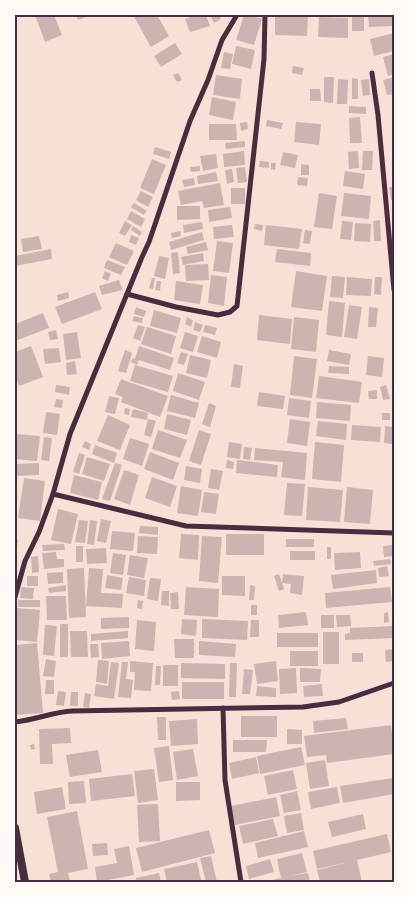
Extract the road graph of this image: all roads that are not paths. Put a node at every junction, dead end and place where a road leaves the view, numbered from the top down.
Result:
1 (237, 15) edge
2 (265, 15) edge
3 (372, 73) dead end
4 (394, 290) edge
5 (127, 294) junction
6 (52, 494) junction
7 (394, 533) edge
8 (15, 597) edge
9 (394, 683) edge
10 (223, 708) junction
11 (15, 722) edge
12 (15, 828) edge
13 (26, 882) edge
14 (241, 882) edge

1 - 5 street
2 - 5 street
3 - 4 street
5 - 6 street
6 - 7 street
6 - 8 street
9 - 10 street
10 - 11 street
10 - 14 street
12 - 13 street

